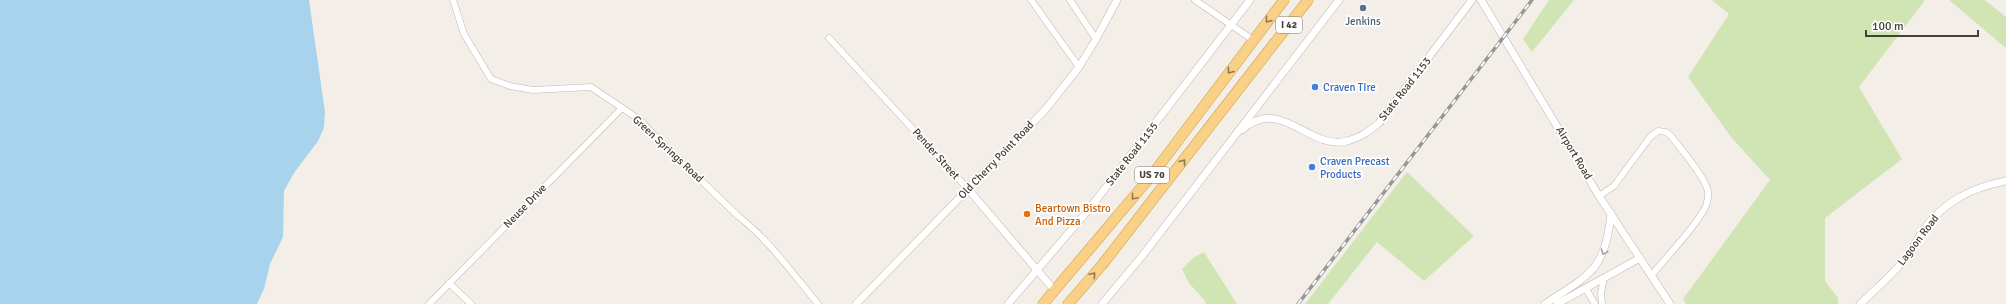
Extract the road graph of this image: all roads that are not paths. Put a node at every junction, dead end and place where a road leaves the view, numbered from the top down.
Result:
1 (453, 0) edge
2 (1031, 0) edge
3 (1070, 0) edge
4 (1117, 0) edge
5 (1195, 0) edge
6 (1250, 0) edge
7 (1284, 0) edge
8 (1308, 0) edge
9 (1339, 0) edge
10 (1472, 0) edge
11 (1481, 0) edge
12 (1231, 25) junction
13 (830, 38) dead end
14 (1096, 39) junction
15 (1253, 40) junction
16 (1079, 67) junction
17 (622, 108) junction
18 (1232, 140) junction
19 (2006, 181) edge
20 (968, 189) junction
21 (1599, 196) junction
22 (1611, 213) junction
23 (1640, 258) junction
24 (1038, 270) junction
25 (1651, 276) junction
26 (1604, 278) junction
27 (449, 283) junction
28 (1586, 289) junction
29 (1055, 291) junction
30 (429, 304) edge
31 (471, 304) edge
32 (818, 304) edge
33 (856, 304) edge
34 (1008, 304) edge
35 (1043, 304) edge
36 (1068, 304) edge
37 (1102, 304) edge
38 (1545, 304) edge
39 (1558, 304) edge
40 (1595, 304) edge
41 (1602, 304) edge
42 (1670, 304) edge
43 (1860, 304) edge

1 - 17 street, Green Springs Road
2 - 16 street
3 - 14 street
4 - 14 street, Old Cherry Point Road
5 - 12 street
6 - 12 street, State Road 1155
7 -> 15 highway, US 70
36 -> 8 highway, I 42
9 - 18 street, State Road 1153
10 - 18 street, State Road 1153
11 - 21 street, Airport Road
12 - 15 street
12 - 24 street, State Road 1155
13 - 20 street, Pender Street
14 - 16 street, Old Cherry Point Road
15 -> 29 highway, US 70
16 - 20 street, Old Cherry Point Road
17 - 27 street, Neuse Drive
17 - 32 street, Green Springs Road
18 - 37 street, State Road 1153
19 - 43 street, Lagoon Road
20 - 24 street, Pender Street
20 - 33 street, Old Cherry Point Road
21 - 22 street, Airport Road
21 - 25 street
22 - 23 street, Airport Road
22 -> 38 street
23 - 25 street, Airport Road
23 - 26 street
24 - 29 street, Pender Street
24 - 34 street, State Road 1155
25 - 42 street, Airport Road
26 - 28 street
26 - 41 street
27 - 30 street, Neuse Drive
27 - 31 street
28 - 39 street
28 - 40 street
29 - 35 highway, US 70

